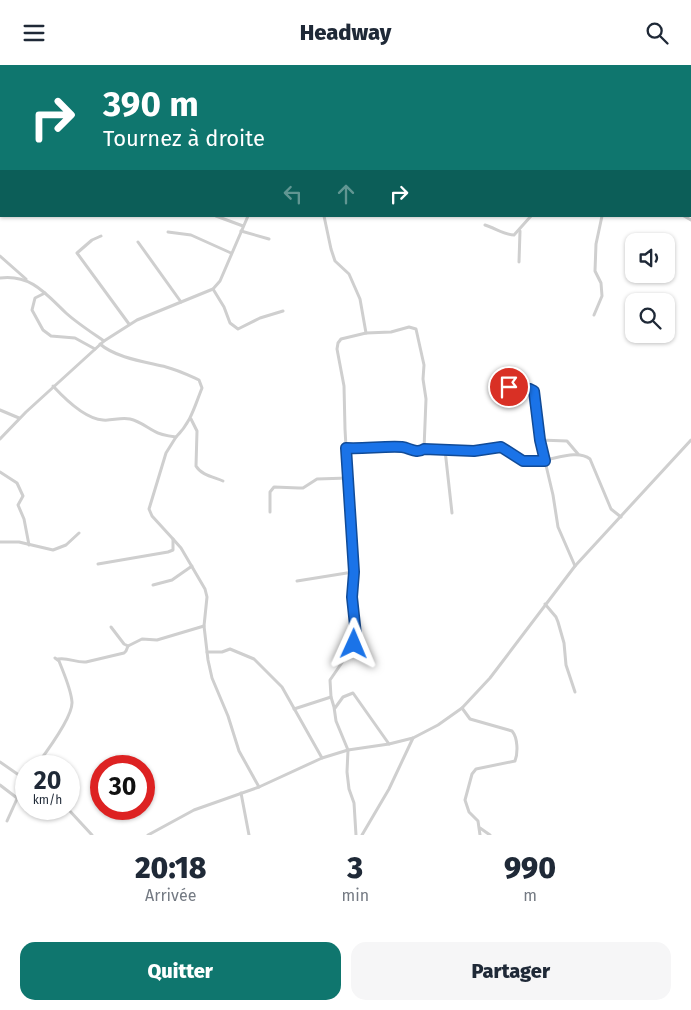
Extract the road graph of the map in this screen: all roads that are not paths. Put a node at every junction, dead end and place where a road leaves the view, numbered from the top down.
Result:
1 (219, 217) edge
2 (248, 217) edge
3 (324, 217) edge
4 (530, 217) edge
5 (602, 217) edge
6 (485, 225) dead end
7 (243, 226) junction
8 (520, 230) junction
9 (241, 231) junction
10 (168, 232) dead end
11 (101, 236) dead end
12 (269, 239) dead end
13 (138, 242) dead end
14 (231, 253) junction
15 (0, 256) edge
16 (519, 262) dead end
17 (0, 278) edge
18 (28, 281) junction
19 (213, 289) junction
20 (45, 293) junction
21 (181, 301) junction
22 (283, 311) dead end
23 (594, 315) dead end
24 (129, 324) junction
25 (366, 333) junction
26 (104, 341) junction
27 (100, 344) junction
28 (95, 349) junction
29 (53, 386) junction
30 (509, 387) dead end
31 (0, 410) edge
32 (19, 418) junction
33 (190, 419) junction
34 (176, 437) junction
35 (0, 439) edge
36 (540, 440) junction
37 (691, 441) edge
38 (346, 448) junction
39 (424, 449) junction
40 (445, 450) junction
41 (578, 455) junction
42 (545, 461) junction
43 (0, 472) edge
44 (348, 478) junction
45 (224, 481) dead end
46 (270, 511) dead end
47 (452, 513) dead end
48 (621, 517) junction
49 (79, 533) dead end
50 (173, 539) junction
51 (0, 542) edge
52 (29, 545) junction
53 (181, 547) junction
54 (173, 550) junction
55 (98, 564) dead end
56 (192, 566) junction
57 (575, 566) junction
58 (354, 572) junction
59 (297, 581) dead end
60 (153, 585) dead end
61 (545, 604) junction
62 (204, 626) junction
63 (111, 627) dead end
64 (128, 646) junction
65 (207, 652) junction
66 (576, 692) dead end
67 (331, 697) junction
68 (335, 708) junction
69 (462, 708) junction
70 (294, 709) junction
71 (413, 737) junction
72 (389, 744) junction
73 (348, 750) junction
74 (43, 755) edge
75 (322, 758) junction
76 (0, 762) edge
77 (15, 772) edge
78 (0, 785) edge
79 (259, 787) junction
80 (241, 793) junction
81 (15, 796) edge
82 (15, 803) edge
83 (78, 820) edge
84 (7, 821) dead end
85 (480, 828) junction
86 (92, 835) edge
87 (148, 835) edge
88 (249, 835) edge
89 (356, 835) edge
90 (362, 835) edge
91 (480, 835) edge
92 (490, 835) edge

1 - 7 street
2 - 7 street
3 - 25 street
4 - 8 street
5 - 23 street
6 - 8 street
7 - 9 street
8 - 16 street
9 - 12 street
9 - 14 street
10 - 14 street
11 - 24 street
13 - 21 street
14 - 19 street
15 - 18 street
17 - 18 street
18 - 20 street
19 - 21 street
19 - 22 street
20 - 26 street
20 - 28 street
21 - 24 street
24 - 26 street
25 - 38 street
25 - 39 street
26 - 27 street
27 - 28 street
27 - 33 street
28 - 29 street
29 - 32 street
29 - 34 street
30 - 36 street
31 - 32 street
32 - 35 street
33 - 34 street
33 - 45 street
34 - 50 street
36 - 41 street
36 - 42 street
37 - 48 street
38 - 39 street
38 - 44 street
39 - 40 street
40 - 42 street
40 - 47 street
41 - 42 street
41 - 48 street
42 - 57 street
43 - 52 street
44 - 46 street
44 - 58 street
48 - 57 street
49 - 52 street
50 - 53 street
50 - 54 street
51 - 52 street
53 - 54 street
53 - 56 street
54 - 55 street
56 - 60 street
56 - 62 street
57 - 61 street
58 - 59 street
58 - 67 street
61 - 66 street
61 - 69 street
62 - 64 street
62 - 65 street
63 - 64 street
64 - 74 street
65 - 70 street
65 - 79 street
67 - 68 street
67 - 70 street
68 - 72 street
68 - 73 street
69 - 71 street
69 - 85 street
70 - 75 street
71 - 72 street
71 - 90 street
72 - 73 street
73 - 75 street
73 - 89 street
75 - 79 street
76 - 77 street
78 - 81 street
79 - 80 street
80 - 87 street
80 - 88 street
82 - 84 street
83 - 86 street
85 - 91 street
85 - 92 street

